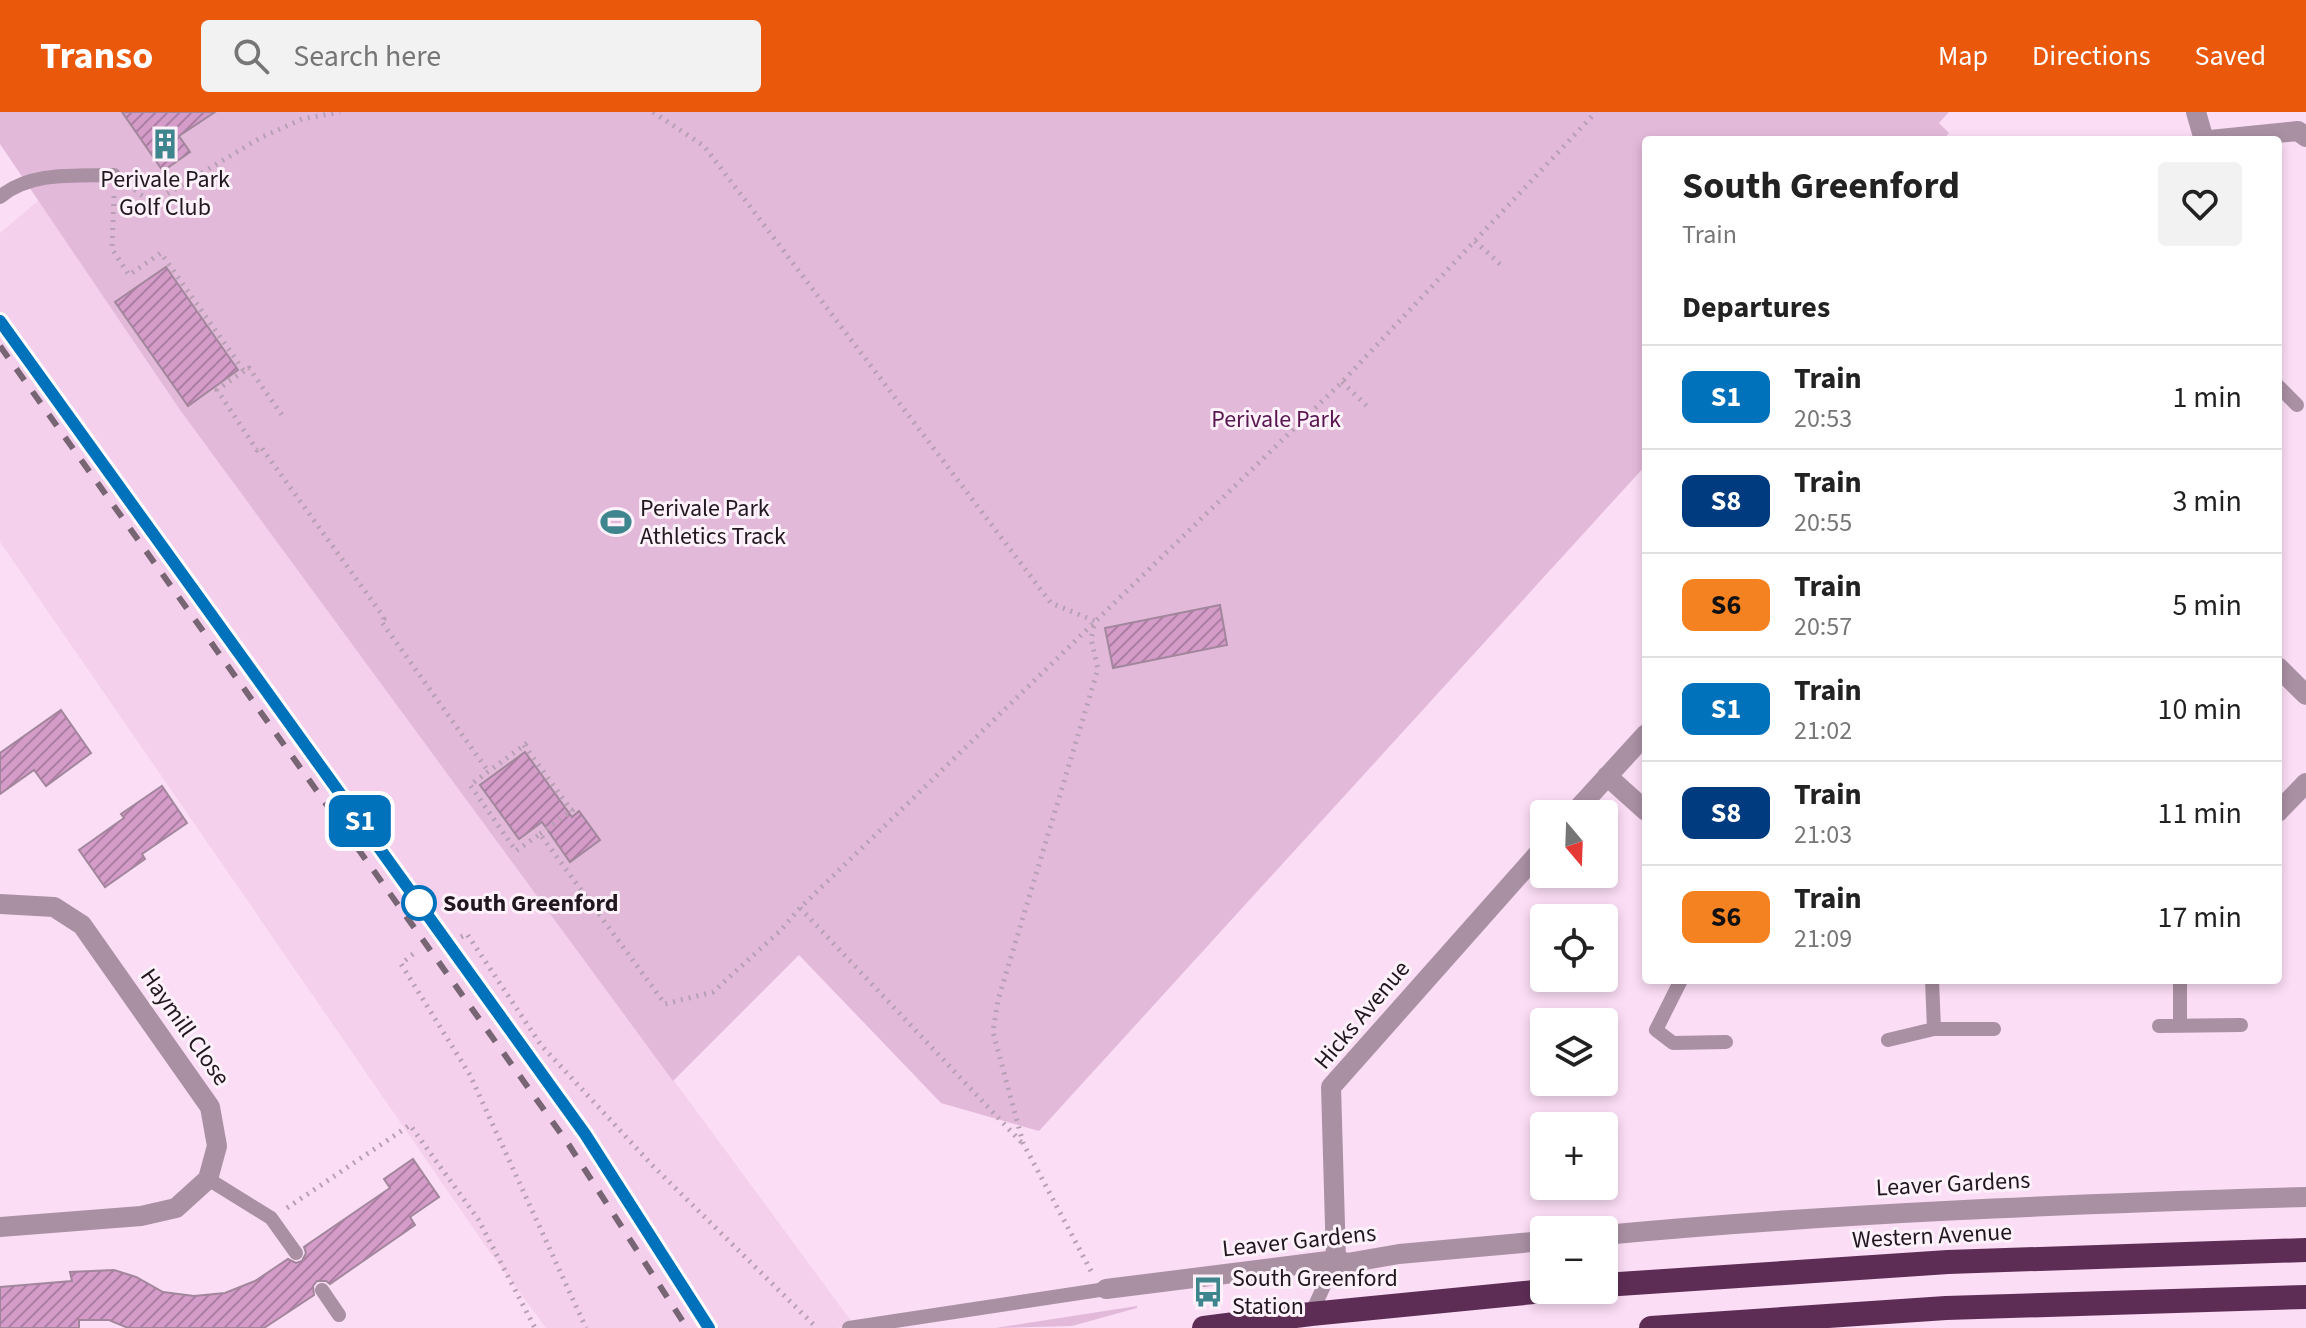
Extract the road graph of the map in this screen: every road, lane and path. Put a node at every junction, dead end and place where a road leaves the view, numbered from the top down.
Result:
1 (311, 112) edge
2 (340, 112) edge
3 (653, 112) edge
4 (1596, 112) edge
5 (2196, 112) edge
6 (302, 119) junction
7 (2205, 136) edge
8 (2247, 136) edge
9 (2306, 137) edge
10 (114, 175) junction
11 (0, 197) edge
12 (1475, 241) junction
13 (1503, 267) dead end
14 (244, 371) junction
15 (1342, 382) junction
16 (2282, 390) edge
17 (2297, 405) dead end
18 (1369, 408) dead end
19 (284, 418) dead end
20 (1095, 621) junction
21 (2282, 671) edge
22 (2306, 695) edge
23 (1642, 738) edge
24 (488, 771) junction
25 (1607, 776) junction
26 (2306, 783) edge
27 (1586, 800) edge
28 (1642, 807) edge
29 (2282, 808) edge
30 (540, 834) junction
31 (1530, 863) edge
32 (0, 904) edge
33 (800, 908) junction
34 (461, 937) dead end
35 (413, 954) dead end
36 (1679, 984) edge
37 (1932, 984) edge
38 (2180, 984) edge
39 (2180, 1024) junction
40 (2241, 1025) dead end
41 (2159, 1026) dead end
42 (1934, 1029) junction
43 (1994, 1029) dead end
44 (1888, 1040) dead end
45 (1726, 1042) dead end
46 (1023, 1143) junction
47 (208, 1179) junction
48 (2306, 1197) edge
49 (271, 1218) junction
50 (0, 1227) edge
51 (1618, 1234) edge
52 (1530, 1242) edge
53 (2306, 1242) edge
54 (2264, 1250) junction
55 (2306, 1250) edge
56 (296, 1253) dead end
57 (1336, 1260) junction
58 (1091, 1270) dead end
59 (1618, 1284) edge
60 (1106, 1289) joint
61 (322, 1290) dead end
62 (1530, 1292) edge
63 (2306, 1297) edge
64 (1311, 1314) junction
65 (339, 1315) dead end
66 (535, 1328) edge
67 (586, 1328) edge
68 (817, 1328) edge
69 (849, 1328) edge
70 (1204, 1328) edge
71 (1651, 1328) edge

1 - 6 path
2 - 6 path
3 - 20 path
4 - 12 path
5 - 7 street
6 - 10 path
8 - 9 street
10 - 11 lane
10 - 14 path
12 - 13 path
12 - 15 path
14 - 19 path
14 - 24 path
15 - 18 path
15 - 20 path
16 - 17 lane
20 - 33 path
20 - 46 path
21 - 22 street
23 - 25 street
24 - 30 path
24 - 30 path
25 - 27 street
25 - 28 street
26 - 29 street
30 - 33 path
31 - 57 street, Hicks Avenue
32 - 47 street, Haymill Close
33 - 46 path
34 - 68 path
35 - 67 path
36 - 45 lane
37 - 42 lane
38 - 39 lane
39 - 40 lane
39 - 41 lane
42 - 43 lane
42 - 44 lane
46 - 58 path
47 - 49 lane
47 - 50 street
48 - 51 street, Leaver Gardens
49 - 56 lane
49 - 66 path
52 - 57 street, Leaver Gardens
53 - 54 highway
54 - 55 highway
54 - 59 highway, Western Avenue
57 - 60 street, Leaver Gardens
57 - 64 lane
60 - 69 lane
61 - 65 lane
62 - 64 highway
63 - 71 highway
64 - 70 highway

